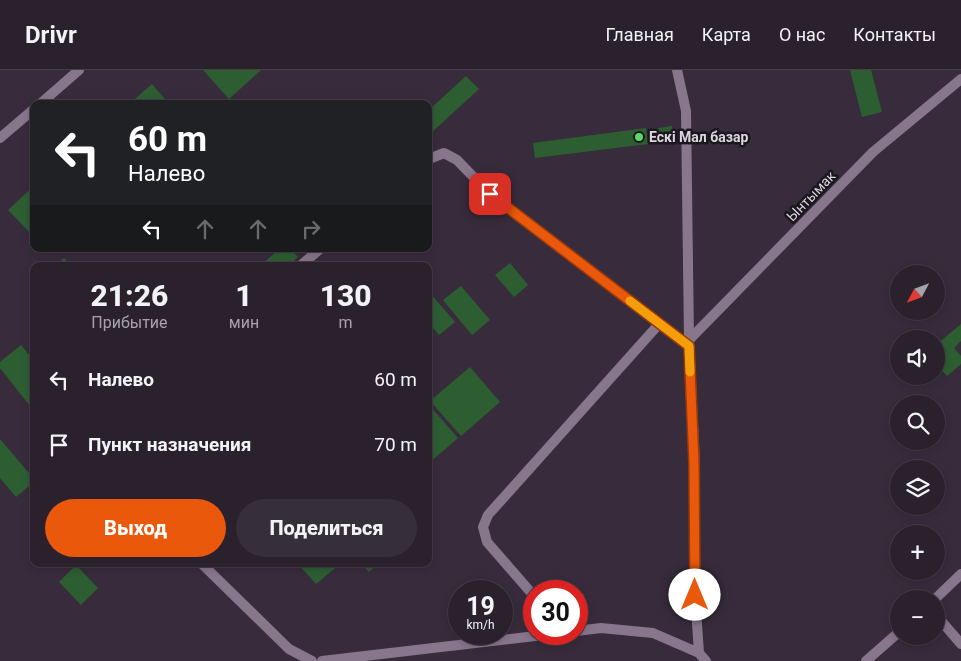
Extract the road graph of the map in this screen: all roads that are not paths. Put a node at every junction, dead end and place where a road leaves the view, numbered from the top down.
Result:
1 (79, 70) edge
2 (677, 70) edge
3 (961, 80) edge
4 (45, 100) edge
5 (30, 112) edge
6 (0, 138) edge
7 (432, 158) edge
8 (316, 252) edge
9 (305, 262) edge
10 (659, 324) junction
11 (689, 343) junction
12 (205, 567) edge
13 (961, 574) edge
14 (523, 583) edge
15 (944, 590) edge
16 (945, 625) edge
17 (588, 630) edge
18 (523, 637) edge
19 (890, 640) edge
20 (961, 644) edge
21 (699, 653) junction
22 (312, 661) edge
23 (322, 661) edge
24 (706, 661) edge
25 (866, 661) edge

1 - 4 street
2 - 11 street
3 - 11 street, Ынтымак
5 - 6 street
7 - 10 street
8 - 9 street
10 - 11 street
10 - 14 street
11 - 21 street
12 - 22 street
13 - 15 street
16 - 20 street
17 - 21 street
18 - 23 street
19 - 25 street
21 - 24 street

